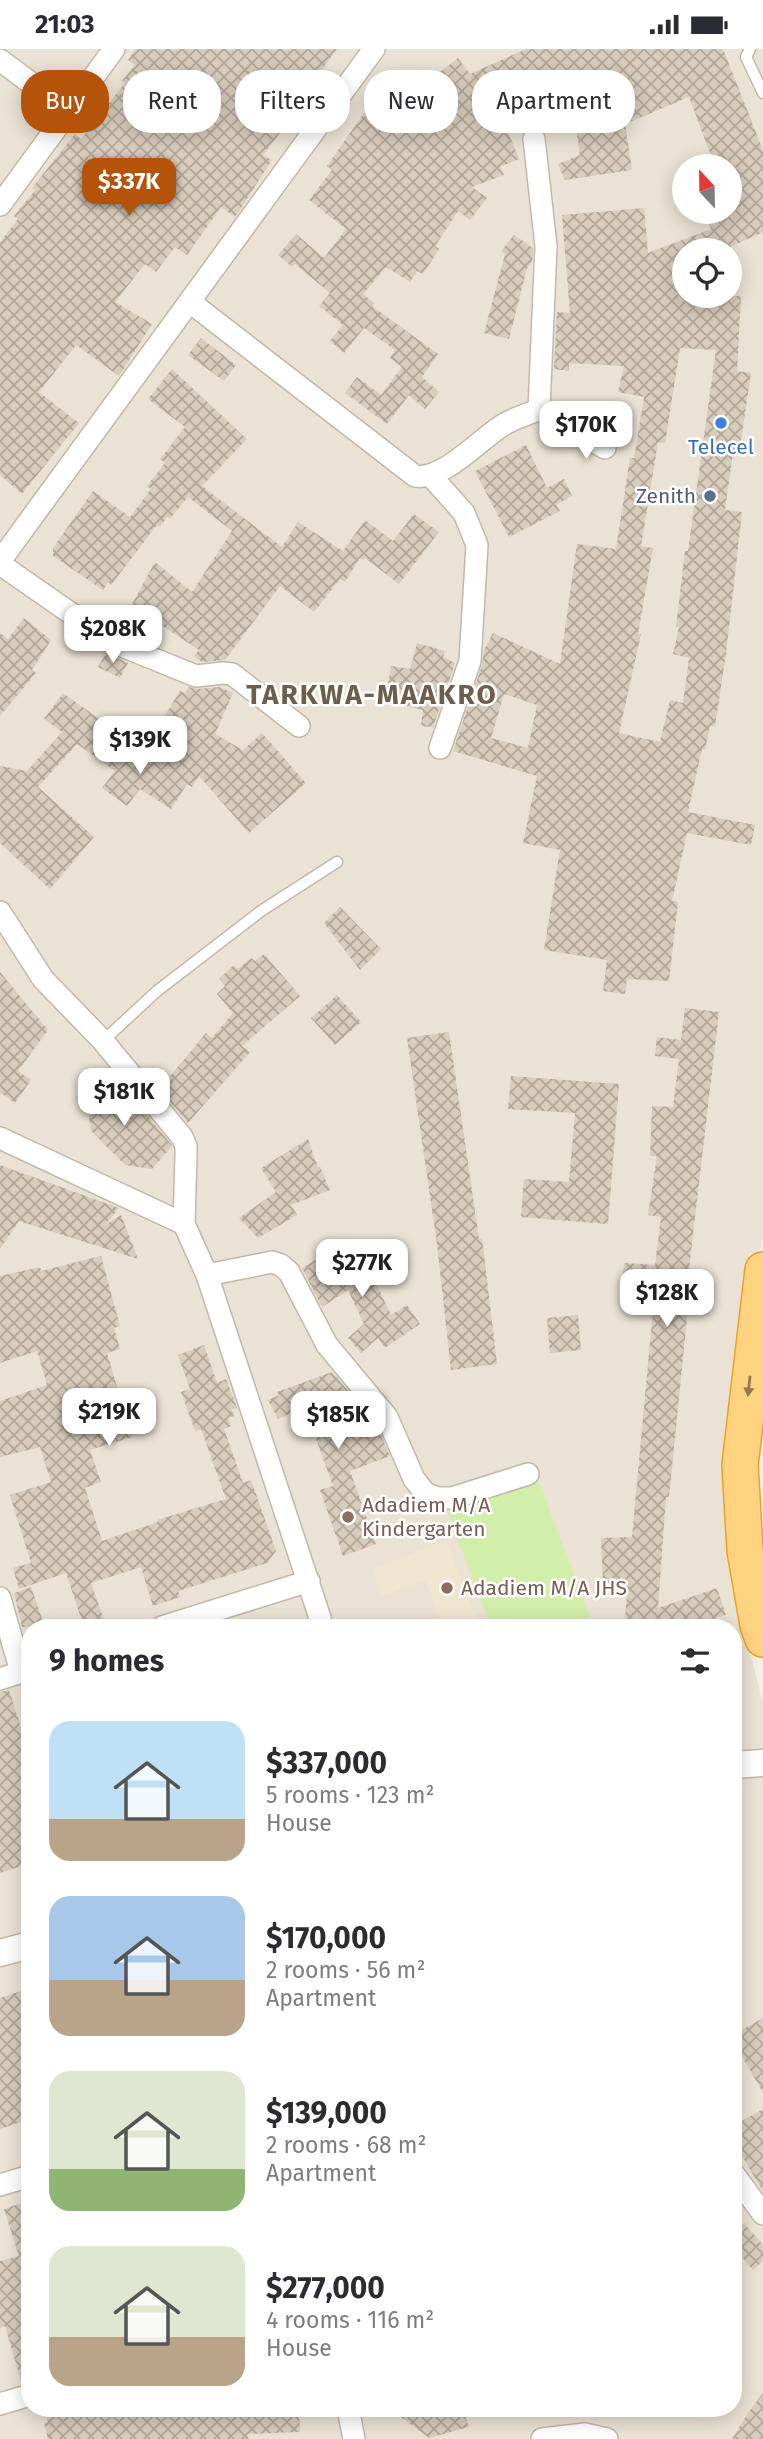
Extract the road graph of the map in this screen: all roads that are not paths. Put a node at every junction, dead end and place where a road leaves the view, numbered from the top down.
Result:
1 (114, 49) edge
2 (374, 49) edge
3 (750, 49) edge
4 (0, 60) edge
5 (98, 70) edge
6 (21, 76) edge
7 (763, 93) edge
8 (52, 133) edge
9 (534, 139) dead end
10 (0, 205) edge
11 (190, 302) junction
12 (539, 409) junction
13 (605, 448) dead end
14 (431, 476) junction
15 (0, 563) edge
16 (299, 726) dead end
17 (440, 748) dead end
18 (337, 862) dead end
19 (0, 912) edge
20 (103, 1041) junction
21 (0, 1138) edge
22 (184, 1224) junction
23 (763, 1270) edge
24 (208, 1275) junction
25 (528, 1474) dead end
26 (309, 1581) junction
27 (0, 1598) edge
28 (188, 1619) edge
29 (321, 1619) edge
30 (763, 1639) edge
31 (21, 1659) edge
32 (21, 1672) edge
33 (0, 1679) edge
34 (763, 1763) edge
35 (742, 1764) edge
36 (21, 1947) edge
37 (0, 1953) edge
38 (21, 2179) edge
39 (0, 2185) edge
40 (742, 2185) edge
41 (763, 2214) edge
42 (21, 2398) edge
43 (0, 2404) edge
44 (350, 2417) edge
45 (354, 2439) edge
46 (541, 2439) edge
47 (607, 2439) edge

1 - 5 street
2 - 11 street
3 - 7 lane
4 - 6 street
8 - 10 street
9 - 12 street
11 - 14 street
11 - 15 street
12 - 13 street
12 - 14 street
14 - 17 street
15 - 16 street
18 - 20 lane
19 - 20 street
20 - 22 street
21 - 22 street
22 - 24 street
23 -> 30 highway
24 - 25 street
24 - 26 street
26 - 28 street
26 - 29 street
27 - 31 street
32 - 33 street
34 - 35 street
36 - 37 street
38 - 39 street
40 - 41 street
42 - 43 street
44 - 45 street
46 - 47 street

